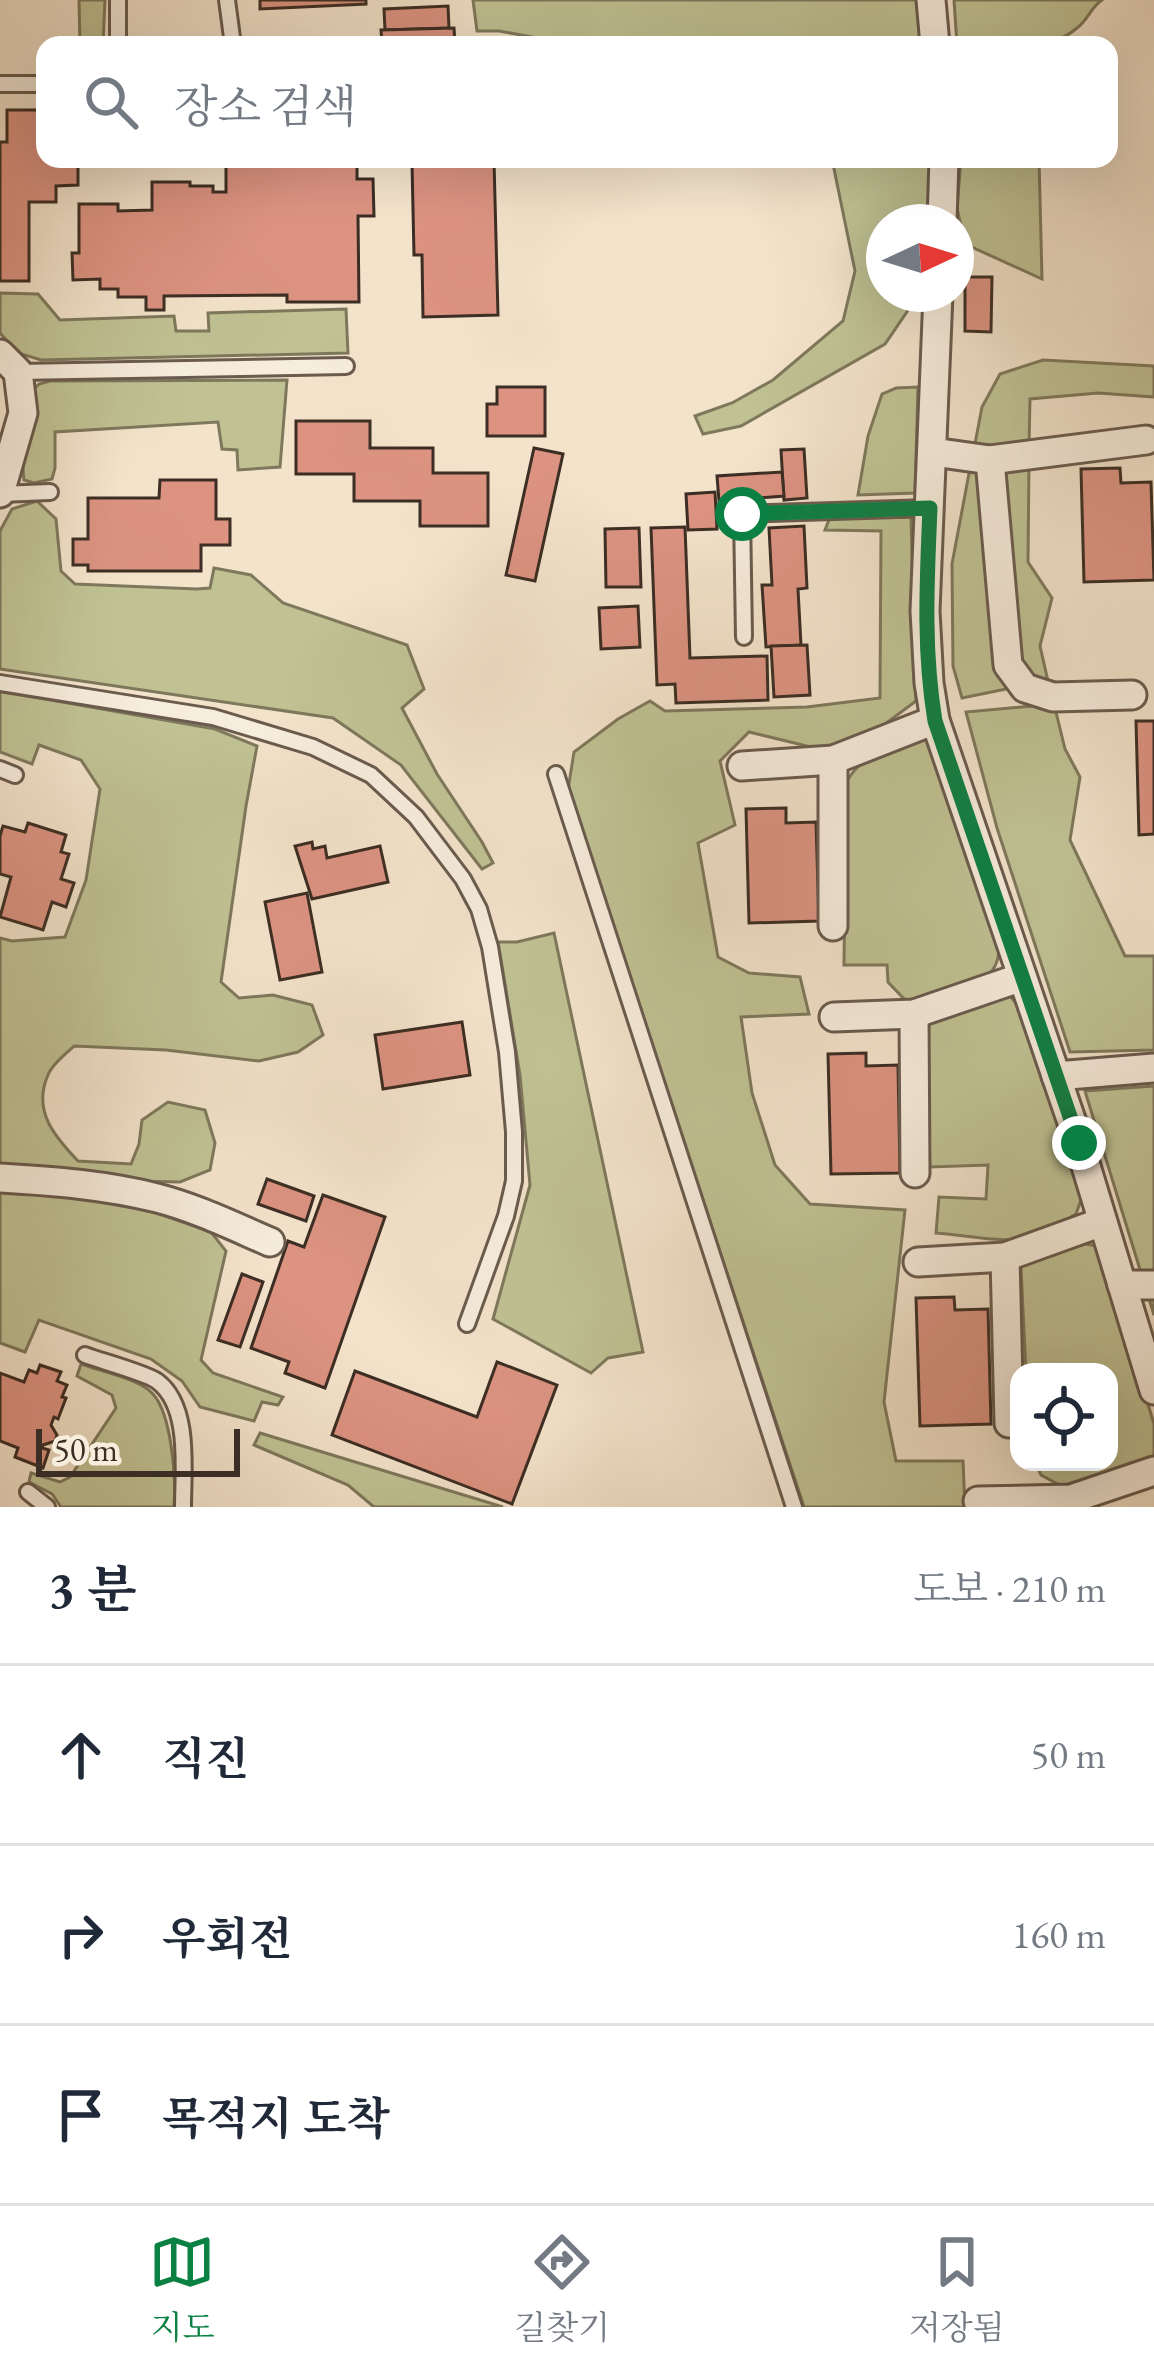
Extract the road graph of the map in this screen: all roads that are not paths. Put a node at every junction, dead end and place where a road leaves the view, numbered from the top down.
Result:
1 (118, 0) edge
2 (227, 0) edge
3 (931, 0) edge
4 (118, 36) edge
5 (231, 36) edge
6 (934, 36) edge
7 (0, 84) edge
8 (36, 84) edge
9 (944, 168) edge
10 (943, 204) edge
11 (937, 312) edge
12 (9, 363) edge
13 (346, 366) dead end
14 (1146, 440) dead end
15 (933, 452) junction
16 (990, 460) junction
17 (50, 492) dead end
18 (0, 493) edge
19 (930, 508) junction
20 (744, 637) dead end
21 (0, 683) edge
22 (1132, 695) dead end
23 (935, 721) junction
24 (833, 760) junction
25 (742, 766) dead end
26 (556, 774) dead end
27 (833, 926) dead end
28 (1022, 977) junction
29 (914, 1014) junction
30 (834, 1017) dead end
31 (1154, 1069) edge
32 (1056, 1076) junction
33 (915, 1173) dead end
34 (0, 1178) edge
35 (1102, 1222) junction
36 (270, 1242) dead end
37 (1005, 1257) junction
38 (917, 1262) dead end
39 (1154, 1285) edge
40 (1122, 1286) junction
41 (467, 1324) dead end
42 (86, 1355) dead end
43 (1154, 1390) edge
44 (1009, 1423) dead end
45 (1154, 1471) edge
46 (28, 1492) dead end
47 (978, 1501) dead end
48 (1071, 1503) edge
49 (47, 1507) edge
50 (183, 1507) edge
51 (794, 1507) edge

1 - 4 lane
2 - 5 lane
3 - 6 street
7 - 8 lane
9 - 10 street
11 - 15 street
12 - 13 lane
12 - 18 street
14 - 16 street
15 - 16 street
15 - 19 street
16 - 22 street
17 - 18 lane
19 - 20 lane
19 - 23 street
21 - 41 lane
23 - 24 street
23 - 28 street
24 - 25 street
24 - 27 street
26 - 51 lane
28 - 29 street
28 - 32 street
29 - 30 street
29 - 33 street
31 - 32 street
32 - 35 street
34 - 36 street
35 - 37 street
35 - 40 street
37 - 38 street
37 - 44 street
39 - 40 street
40 - 43 street
42 - 50 lane
45 - 48 street
46 - 49 lane
47 - 48 street

